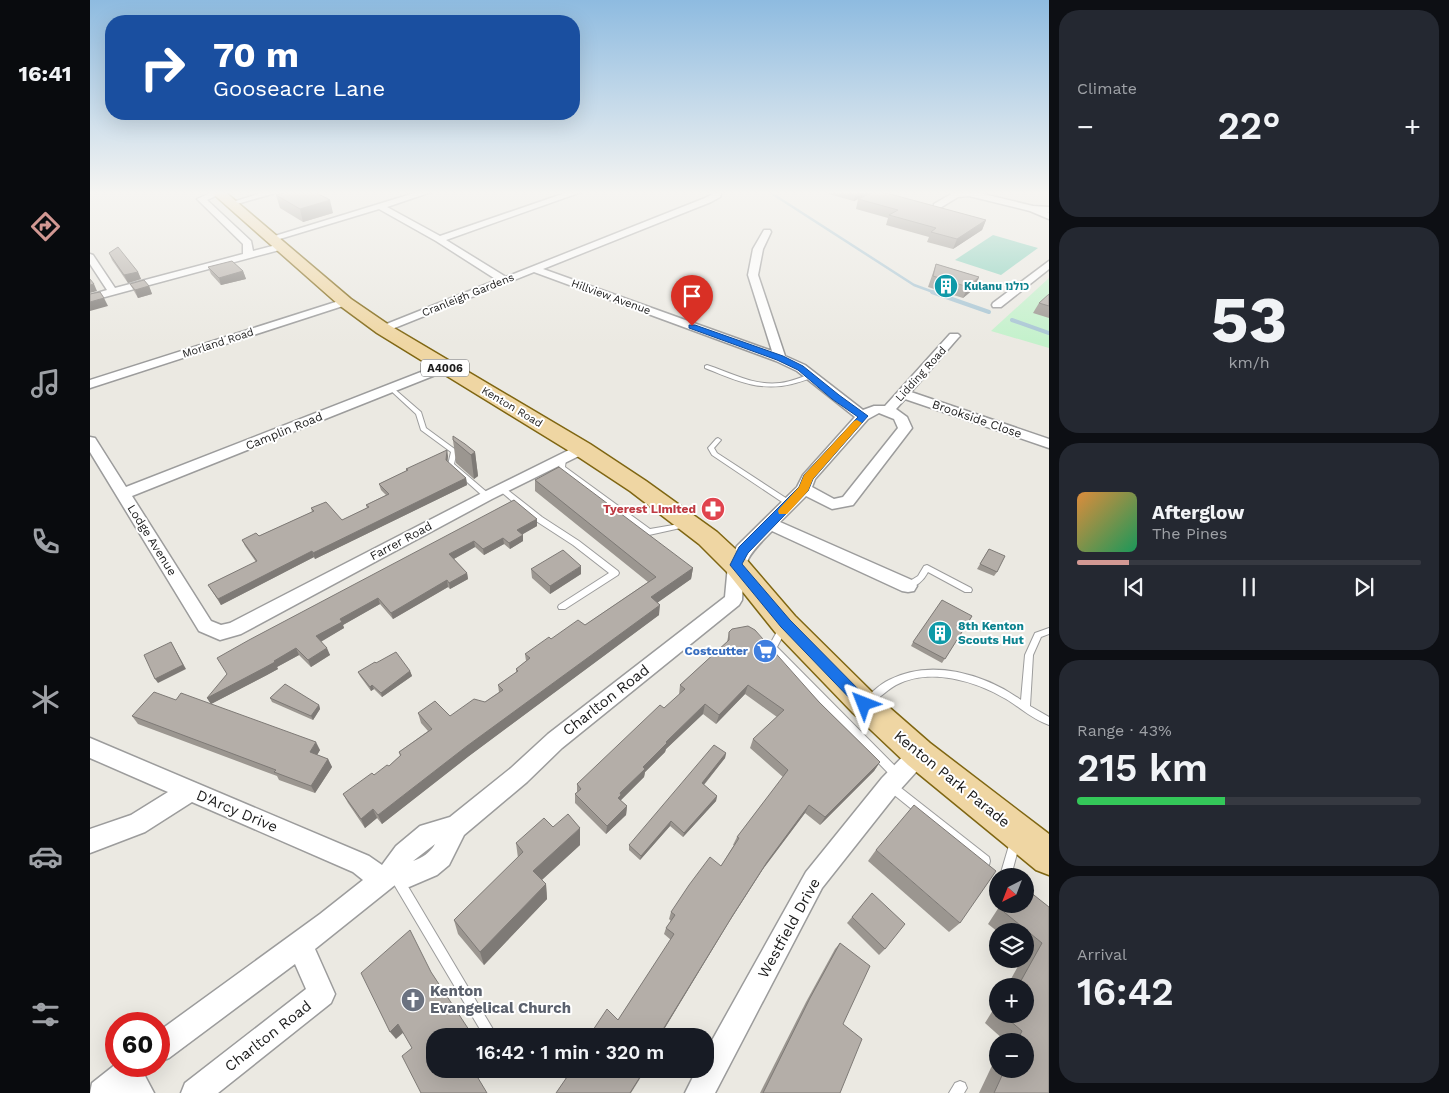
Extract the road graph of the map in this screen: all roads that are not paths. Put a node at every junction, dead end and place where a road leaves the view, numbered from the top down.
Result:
1 (247, 242) edge
2 (444, 242) edge
3 (602, 242) edge
4 (762, 242) edge
5 (275, 243) joint
6 (248, 256) junction
7 (90, 257) edge
8 (1049, 264) edge
9 (534, 269) junction
10 (504, 280) junction
11 (113, 292) junction
12 (90, 298) edge
13 (345, 302) junction
14 (997, 305) dead end
15 (383, 329) junction
16 (954, 336) dead end
17 (780, 358) junction
18 (444, 367) junction
19 (707, 367) dead end
20 (811, 376) junction
21 (90, 384) edge
22 (391, 388) junction
23 (904, 394) junction
24 (875, 412) junction
25 (718, 440) dead end
26 (90, 441) edge
27 (1049, 444) edge
28 (582, 448) junction
29 (562, 458) junction
30 (502, 489) junction
31 (804, 489) junction
32 (123, 494) junction
33 (487, 496) junction
34 (790, 504) junction
35 (690, 524) junction
36 (771, 524) junction
37 (736, 565) junction
38 (908, 586) joint
39 (968, 590) dead end
40 (562, 607) dead end
41 (785, 624) junction
42 (1049, 631) edge
43 (220, 633) joint
44 (864, 704) junction
45 (1025, 707) junction
46 (1049, 721) edge
47 (90, 748) edge
48 (919, 754) junction
49 (894, 781) junction
50 (190, 791) junction
51 (456, 826) junction
52 (1018, 833) junction
53 (90, 841) edge
54 (1049, 857) edge
55 (985, 861) edge
56 (1007, 868) edge
57 (387, 876) junction
58 (299, 944) junction
59 (486, 1028) edge
60 (170, 1040) edge
61 (134, 1078) edge
62 (102, 1093) edge
63 (195, 1093) edge
64 (698, 1093) edge

1 - 6 street
2 - 10 street
3 - 9 street, Cranleigh Gardens
4 - 17 street
5 - 6 street
5 - 13 main road, Kenton Road / A4006
6 - 11 street
7 - 11 street
8 - 14 street
9 - 10 street, Cranleigh Gardens
9 - 17 street, Hillview Avenue
10 - 15 street, Cranleigh Gardens
11 - 12 street
13 - 15 main road, Kenton Road / A4006
13 - 21 street, Morland Road
15 - 18 main road, Kenton Road / A4006
16 - 23 street, Lidding Road
17 - 20 street, Hillview Avenue
18 - 22 street, Camplin Road
18 - 28 main road, Kenton Road / A4006
19 - 20 lane
20 - 24 street, Hillview Avenue
22 - 32 street, Camplin Road
22 - 33 lane
23 - 24 street, Lidding Road
23 - 27 street, Brookside Close
24 - 31 street, Lidding Road
24 - 31 street, Hillview Avenue
25 - 34 lane
26 - 32 street, Lodge Avenue
28 - 29 street, Farrer Road
28 - 35 main road, Kenton Road / A4006
29 - 30 street, Farrer Road
29 - 35 lane
30 - 33 street, Farrer Road
30 - 40 lane
31 - 34 street, Lidding Road
32 - 43 street, Lodge Avenue
33 - 43 street, Farrer Road
34 - 36 street, Lidding Road
35 - 37 main road, Kenton Road / A4006
36 - 37 street, Lidding Road
36 - 38 street
37 - 41 main road, Kenton Park Parade / A4006
37 - 51 street, Charlton Road
38 - 39 lane
41 - 44 main road, Kenton Park Parade / A4006
41 - 49 lane
42 - 45 lane
44 - 45 lane
44 - 48 main road, Kenton Park Parade / A4006
45 - 46 lane
47 - 50 street, D'Arcy Drive
48 - 49 street, Westfield Drive
48 - 52 main road, Kenton Park Parade / A4006
49 - 55 lane
49 - 64 street, Westfield Drive
50 - 53 street
50 - 57 street, D'Arcy Drive
51 - 57 lane, Charlton Road
51 - 57 street, Charlton Road
52 - 54 main road, Kenton Park Parade / A4006
52 - 56 lane
57 - 58 street, Charlton Road
57 - 59 lane
58 - 60 street, Charlton Road
58 - 63 street, Charlton Road
61 - 62 street

